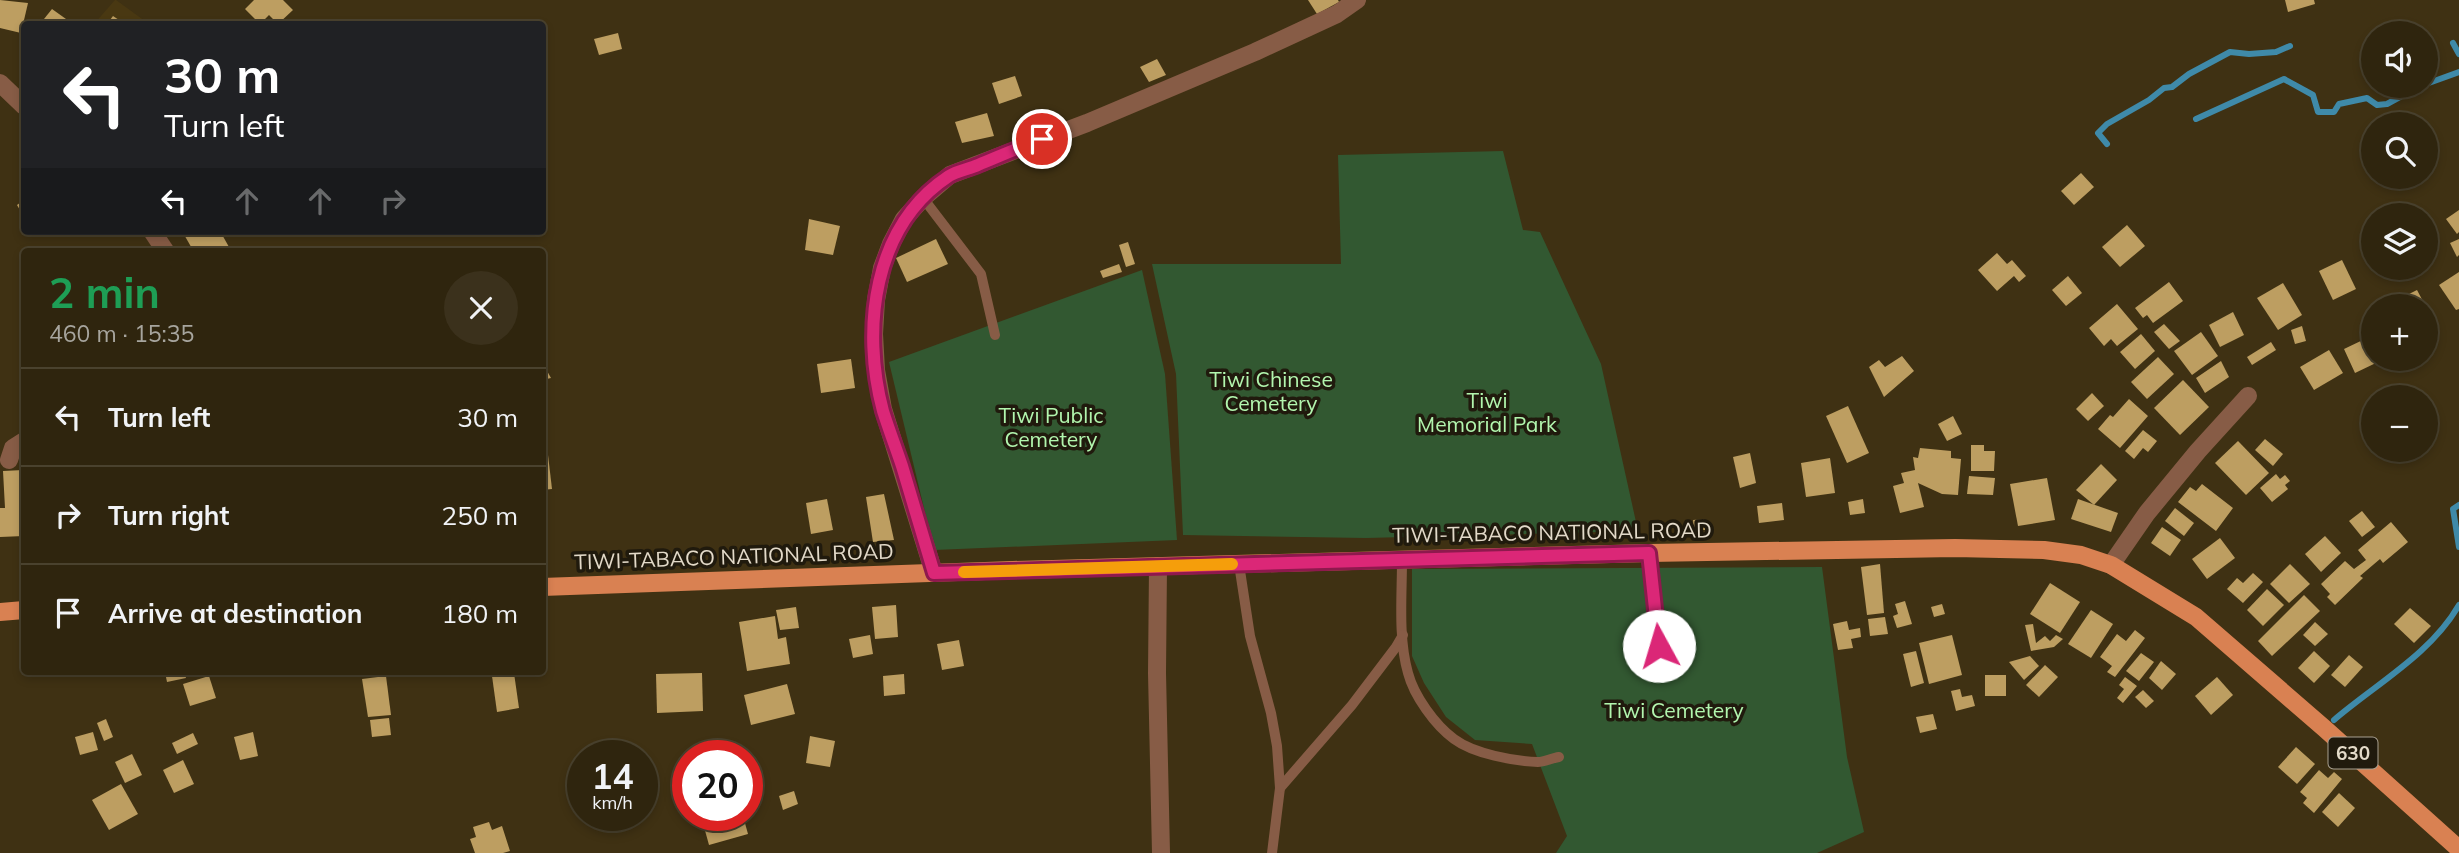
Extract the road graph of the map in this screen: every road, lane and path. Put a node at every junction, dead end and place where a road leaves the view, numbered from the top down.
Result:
1 (1357, 0) edge
2 (0, 83) edge
3 (21, 103) edge
4 (923, 198) junction
5 (995, 335) dead end
6 (2248, 396) dead end
7 (21, 442) edge
8 (9, 460) dead end
9 (1649, 553) junction
10 (1402, 560) junction
11 (1239, 564) junction
12 (2111, 565) junction
13 (1158, 566) junction
14 (934, 573) junction
15 (546, 587) edge
16 (21, 610) edge
17 (0, 612) edge
18 (1403, 634) junction
19 (1659, 646) dead end
20 (1559, 757) dead end
21 (1280, 788) junction
22 (2459, 849) edge
23 (1161, 853) edge
24 (1272, 853) edge

1 - 4 street
2 - 3 street
4 - 5 lane
4 - 14 street
6 - 12 street
7 - 8 street
9 - 10 main road, TIWI-TABACO NATIONAL ROAD / 630
9 - 12 main road, TIWI-TABACO NATIONAL ROAD / 630
9 - 19 lane
10 - 11 main road, TIWI-TABACO NATIONAL ROAD / 630
10 - 18 lane
11 - 13 main road, TIWI-TABACO NATIONAL ROAD / 630
11 - 21 lane
12 - 22 main road, TIWI-TABACO NATIONAL ROAD / 630
13 - 14 main road, TIWI-TABACO NATIONAL ROAD / 630
13 - 23 street
14 - 15 main road, TIWI-TABACO NATIONAL ROAD / 630
16 - 17 main road
18 - 20 lane
18 - 21 lane
21 - 24 lane

